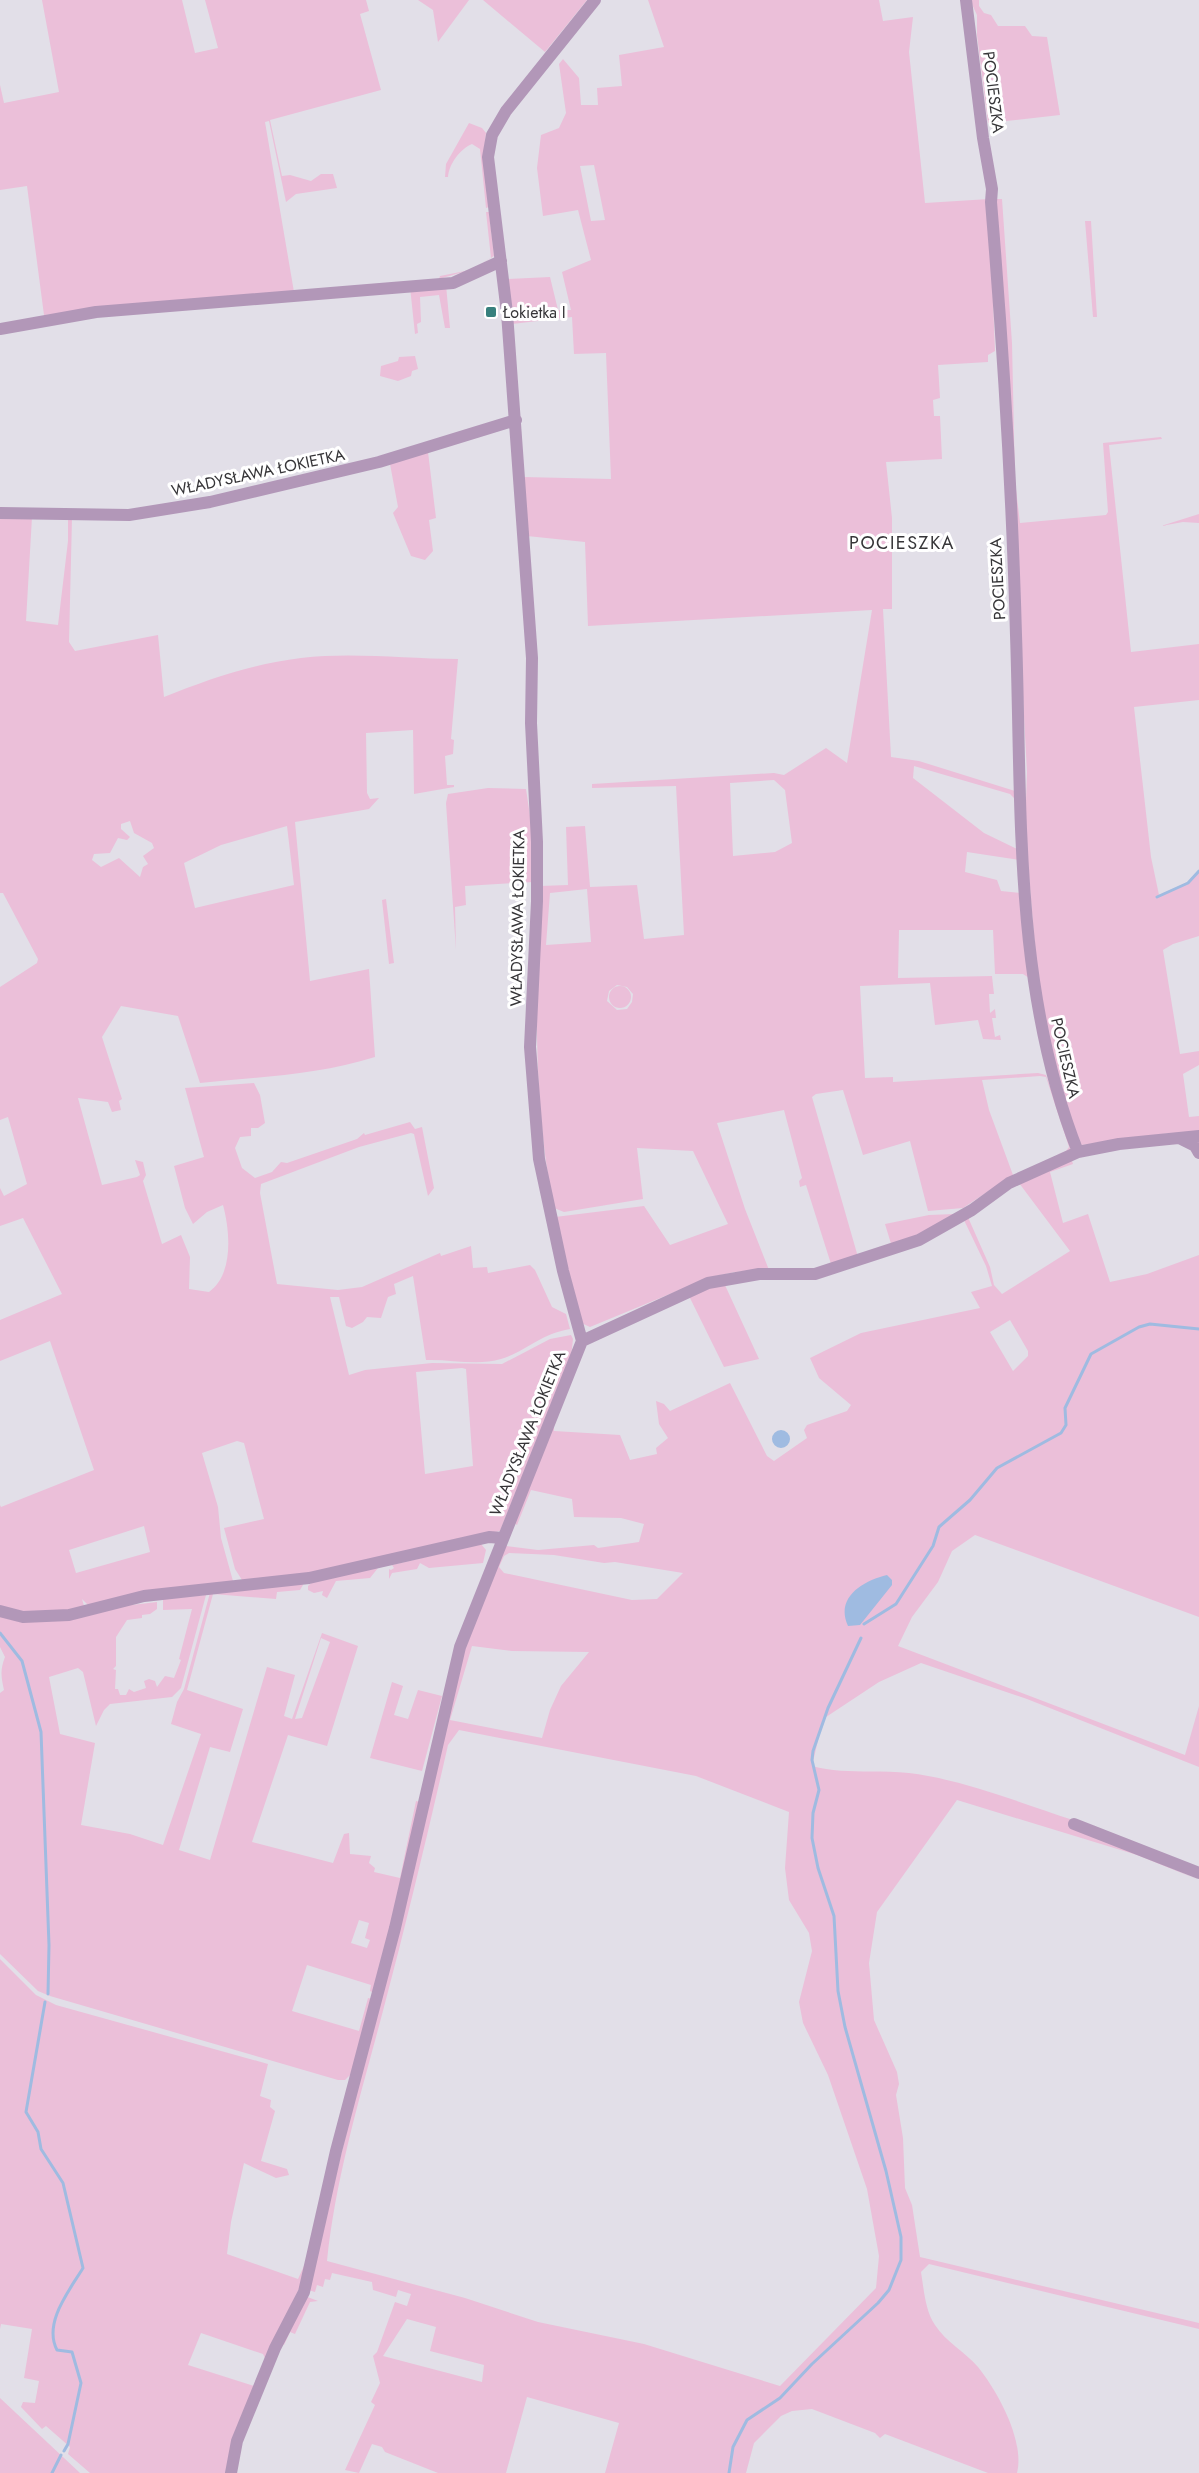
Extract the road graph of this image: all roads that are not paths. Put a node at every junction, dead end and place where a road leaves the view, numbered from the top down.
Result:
1 (595, 0) edge
2 (966, 0) edge
3 (501, 261) junction
4 (0, 329) edge
5 (516, 420) junction
6 (0, 513) edge
7 (1199, 1136) edge
8 (1181, 1139) junction
9 (1078, 1152) junction
10 (1199, 1153) edge
11 (582, 1341) junction
12 (502, 1538) junction
13 (0, 1611) edge
14 (1074, 1824) dead end
15 (1199, 1873) edge
16 (231, 2473) edge

1 - 3 street, WŁADYSŁAWA ŁOKIETKA
2 - 9 street, POCIESZKA
3 - 4 street
3 - 5 street, WŁADYSŁAWA ŁOKIETKA
5 - 6 street, WŁADYSŁAWA ŁOKIETKA
5 - 11 street, WŁADYSŁAWA ŁOKIETKA
7 - 8 street
8 - 9 street, WŁADYSŁAWA ŁOKIETKA
8 - 10 street
9 - 11 street, WŁADYSŁAWA ŁOKIETKA
11 - 12 street, WŁADYSŁAWA ŁOKIETKA
12 - 13 street
12 - 16 street, WŁADYSŁAWA ŁOKIETKA
14 - 15 street

